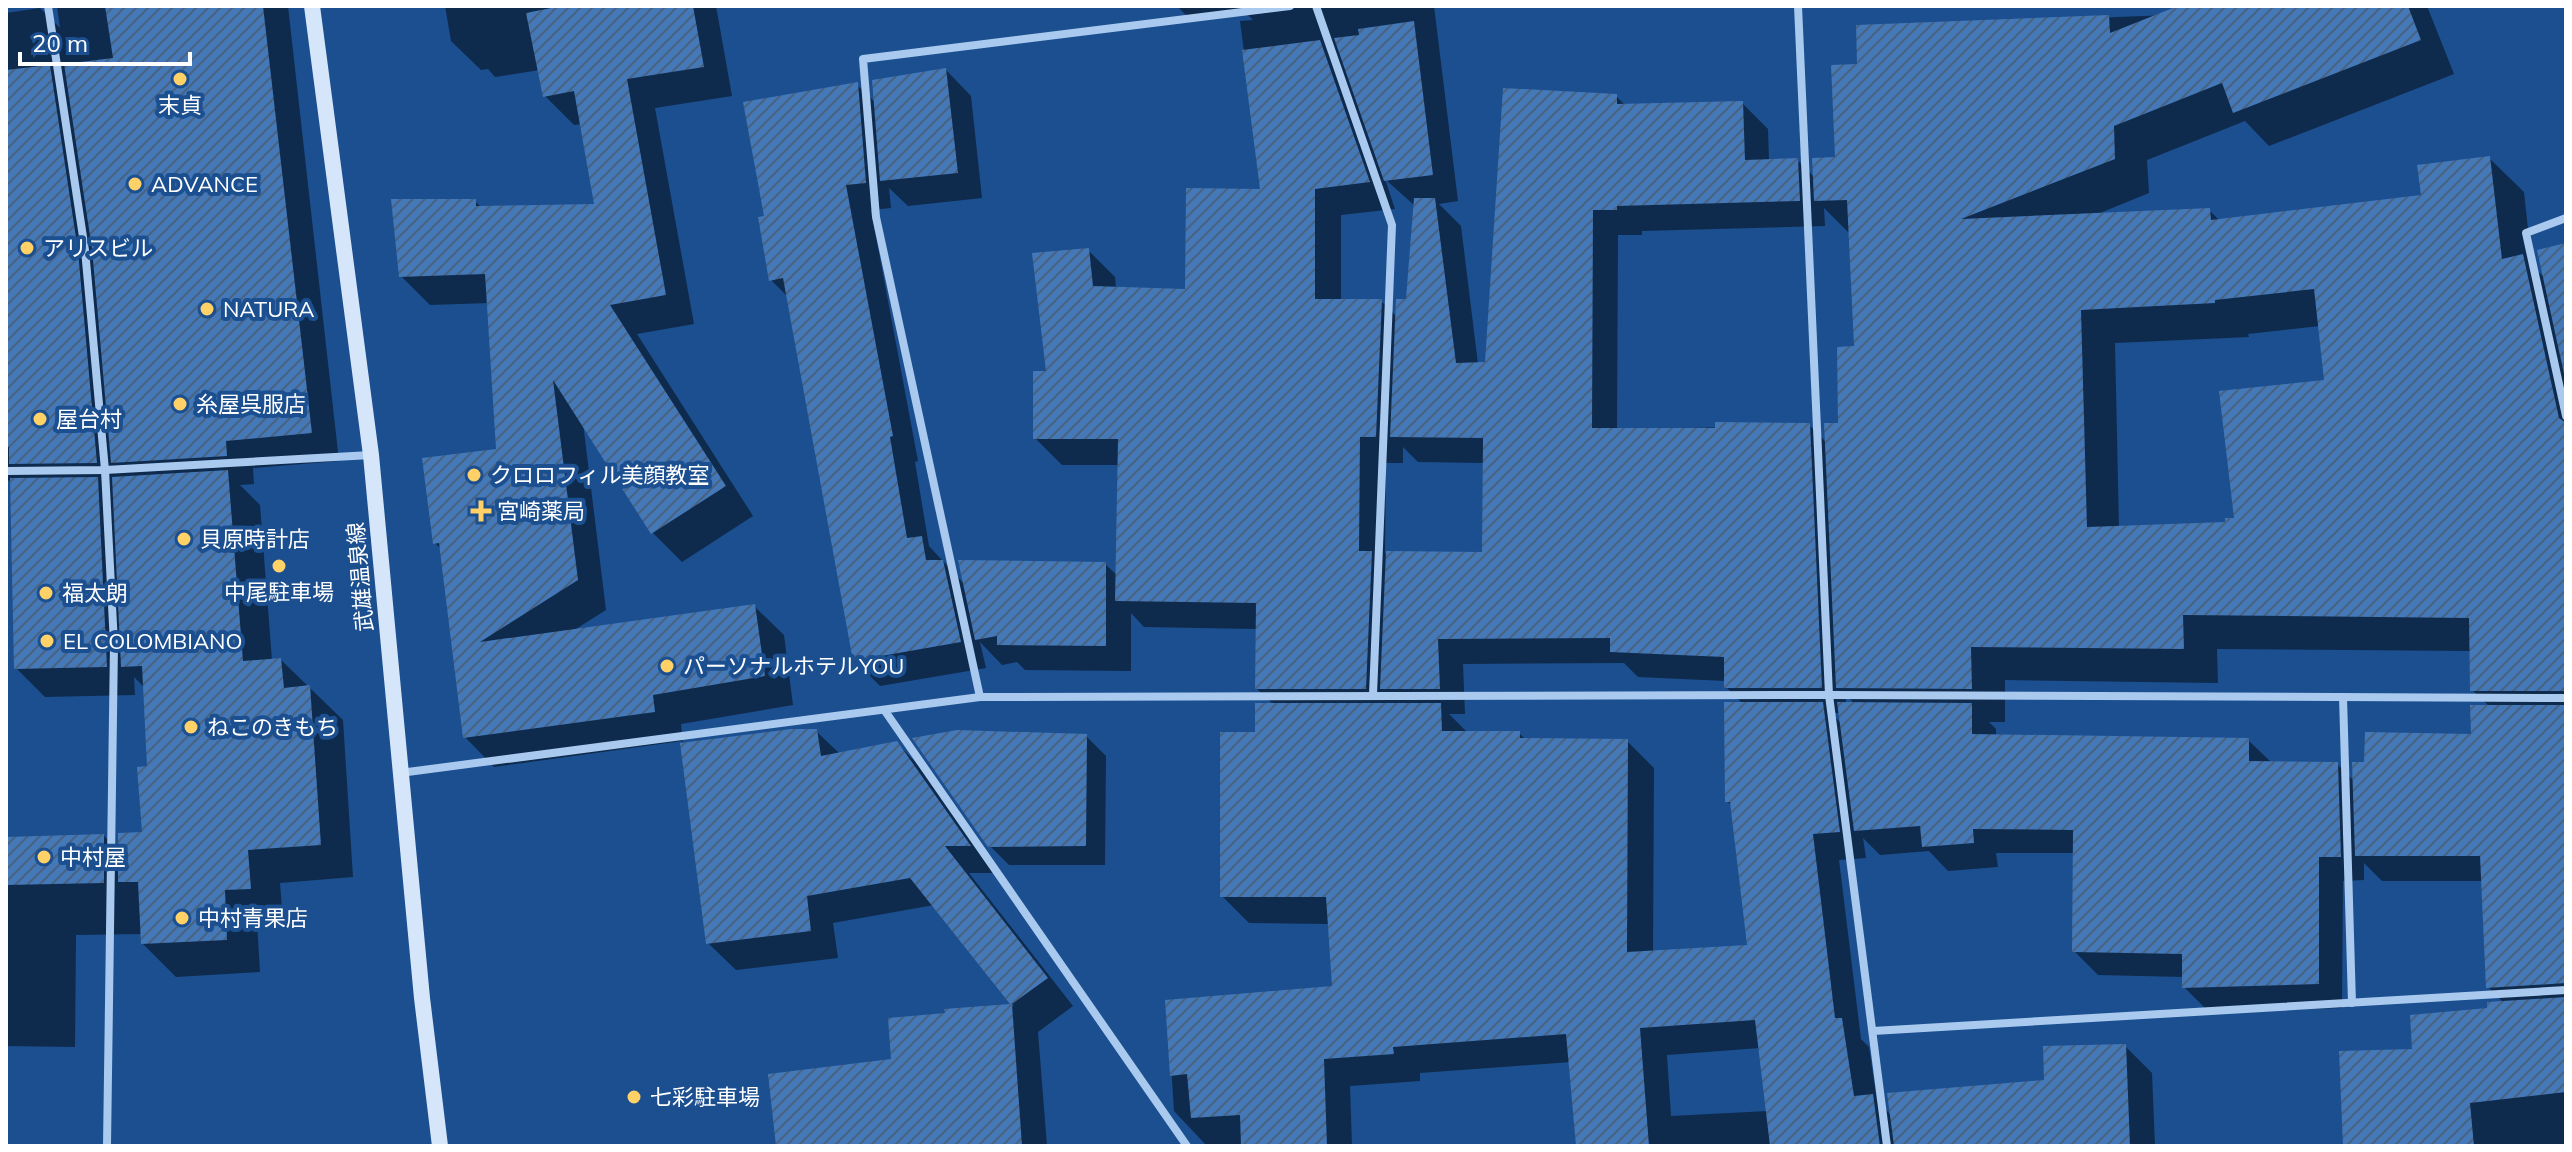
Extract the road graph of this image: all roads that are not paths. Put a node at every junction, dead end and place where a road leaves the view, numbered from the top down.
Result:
1 (48, 6) edge
2 (312, 6) edge
3 (1290, 6) edge
4 (1316, 6) edge
5 (1798, 6) edge
6 (2566, 218) edge
7 (2566, 416) edge
8 (371, 455) junction
9 (105, 470) junction
10 (6, 471) edge
11 (1373, 695) junction
12 (1829, 695) junction
13 (980, 697) junction
14 (2343, 697) junction
15 (2566, 698) edge
16 (885, 711) junction
17 (400, 773) junction
18 (2566, 990) edge
19 (2352, 1003) junction
20 (1873, 1031) junction
21 (107, 1146) edge
22 (440, 1146) edge
23 (1187, 1146) edge
24 (1887, 1146) edge

1 - 9 street
2 - 8 main road, 武雄温泉線
3 - 13 street
4 - 11 street
5 - 12 street
6 - 7 street
8 - 9 street
8 - 17 main road, 武雄温泉線
9 - 10 street
9 - 21 street
11 - 12 street
11 - 13 street
12 - 14 street
12 - 20 street
13 - 16 street
14 - 15 street
14 - 19 street
16 - 17 street
16 - 23 street
17 - 22 main road, 武雄温泉線
18 - 19 street
19 - 20 street
20 - 24 street

